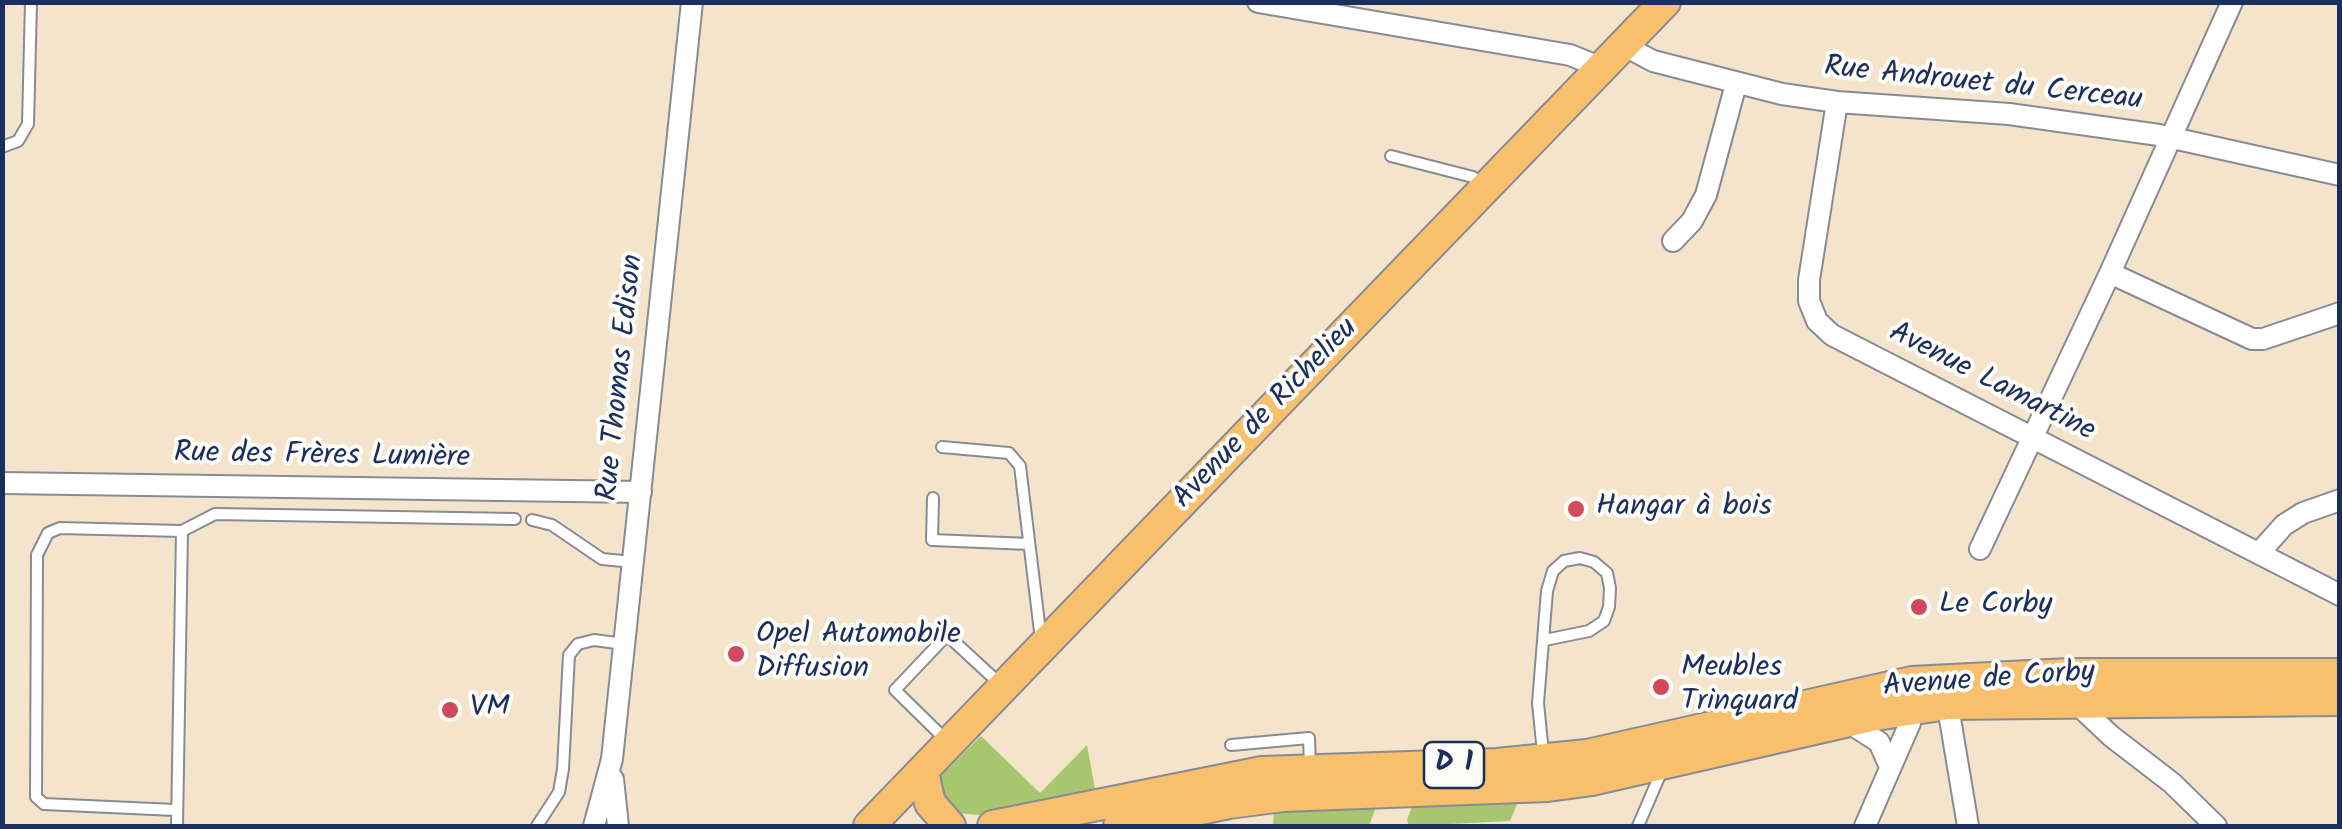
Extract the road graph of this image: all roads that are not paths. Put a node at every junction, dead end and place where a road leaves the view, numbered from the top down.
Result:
1 (31, 2) edge
2 (692, 2) edge
3 (1258, 2) edge
4 (1665, 2) edge
5 (2232, 2) edge
6 (1623, 45) junction
7 (1602, 68) junction
8 (1736, 84) junction
9 (1837, 102) junction
10 (2172, 138) junction
11 (2, 146) edge
12 (1391, 156) dead end
13 (2340, 176) edge
14 (1486, 189) junction
15 (1673, 241) dead end
16 (2110, 272) junction
17 (2340, 313) edge
18 (2033, 440) junction
19 (942, 448) dead end
20 (2, 483) edge
21 (641, 492) junction
22 (933, 498) dead end
23 (2340, 500) edge
24 (515, 519) dead end
25 (532, 520) dead end
26 (182, 531) junction
27 (1030, 544) junction
28 (1980, 550) dead end
29 (2259, 554) junction
30 (634, 562) junction
31 (2340, 595) edge
32 (1545, 640) junction
33 (624, 644) junction
34 (1042, 649) junction
35 (2340, 674) edge
36 (1005, 688) junction
37 (1945, 692) junction
38 (1913, 696) junction
39 (2340, 700) edge
40 (2075, 702) junction
41 (1846, 722) junction
42 (950, 744) junction
43 (1231, 745) dead end
44 (612, 759) junction
45 (1544, 761) junction
46 (1666, 763) junction
47 (1890, 767) junction
48 (1310, 768) junction
49 (923, 772) junction
50 (176, 810) junction
51 (178, 826) edge
52 (537, 826) edge
53 (594, 826) edge
54 (618, 826) edge
55 (869, 826) edge
56 (950, 826) edge
57 (993, 826) edge
58 (1119, 826) edge
59 (1638, 826) edge
60 (1866, 826) edge
61 (1968, 826) edge
62 (2216, 826) edge

1 - 11 lane
2 - 21 street, Rue Thomas Edison
3 - 7 street
4 - 6 main road, Avenue de Richelieu
5 - 10 street
6 - 7 main road, Avenue de Richelieu
6 - 8 street, Rue Androuet du Cerceau
7 - 14 main road, Avenue de Richelieu
8 - 9 street, Rue Androuet du Cerceau
8 - 15 street
9 - 10 street, Rue Androuet du Cerceau
9 - 18 street, Avenue Lamartine
10 - 13 street, Rue Androuet du Cerceau
10 - 16 street
12 - 14 lane
14 - 34 main road, Avenue de Richelieu
16 - 17 street
16 - 18 street
18 - 28 street
18 - 29 street, Avenue Lamartine
19 - 27 lane
20 - 21 street, Rue des Frères Lumière
21 - 30 street, Rue Thomas Edison
22 - 27 lane
23 - 29 street
24 - 26 lane
25 - 30 lane
26 - 50 lane
26 - 50 lane
27 - 34 lane
29 - 31 street, Avenue Lamartine
30 - 33 street, Rue Thomas Edison
32 - 32 lane
32 - 45 lane
33 - 44 street, Rue Thomas Edison
33 - 52 lane
34 - 36 main road, Avenue de Richelieu
35 - 37 main road, Avenue de Corby / D 1
36 - 42 main road, Avenue de Richelieu
36 - 42 lane
37 - 38 main road, Avenue de Corby / D 1
37 - 40 main road, Avenue de Corby / D 1
37 - 61 street
38 - 41 main road, Avenue de Corby / D 1
38 - 45 main road, Avenue de Corby / D 1
38 - 47 street
39 - 40 main road, Avenue de Corby / D 1
40 - 62 street
41 - 46 main road, Avenue de Corby / D 1
41 - 47 street
42 - 49 main road, Avenue de Richelieu
43 - 48 lane
44 - 53 street, Rue Thomas Edison
44 - 54 street, Rue Thomas Edison
45 - 48 main road, Avenue de Corby / D 1
46 - 58 main road, Avenue de Corby / D 1
46 - 59 lane
47 - 60 street
48 - 57 main road, Avenue de Corby / D 1
49 - 55 main road, Avenue de Richelieu
49 - 56 main road
50 - 51 lane

